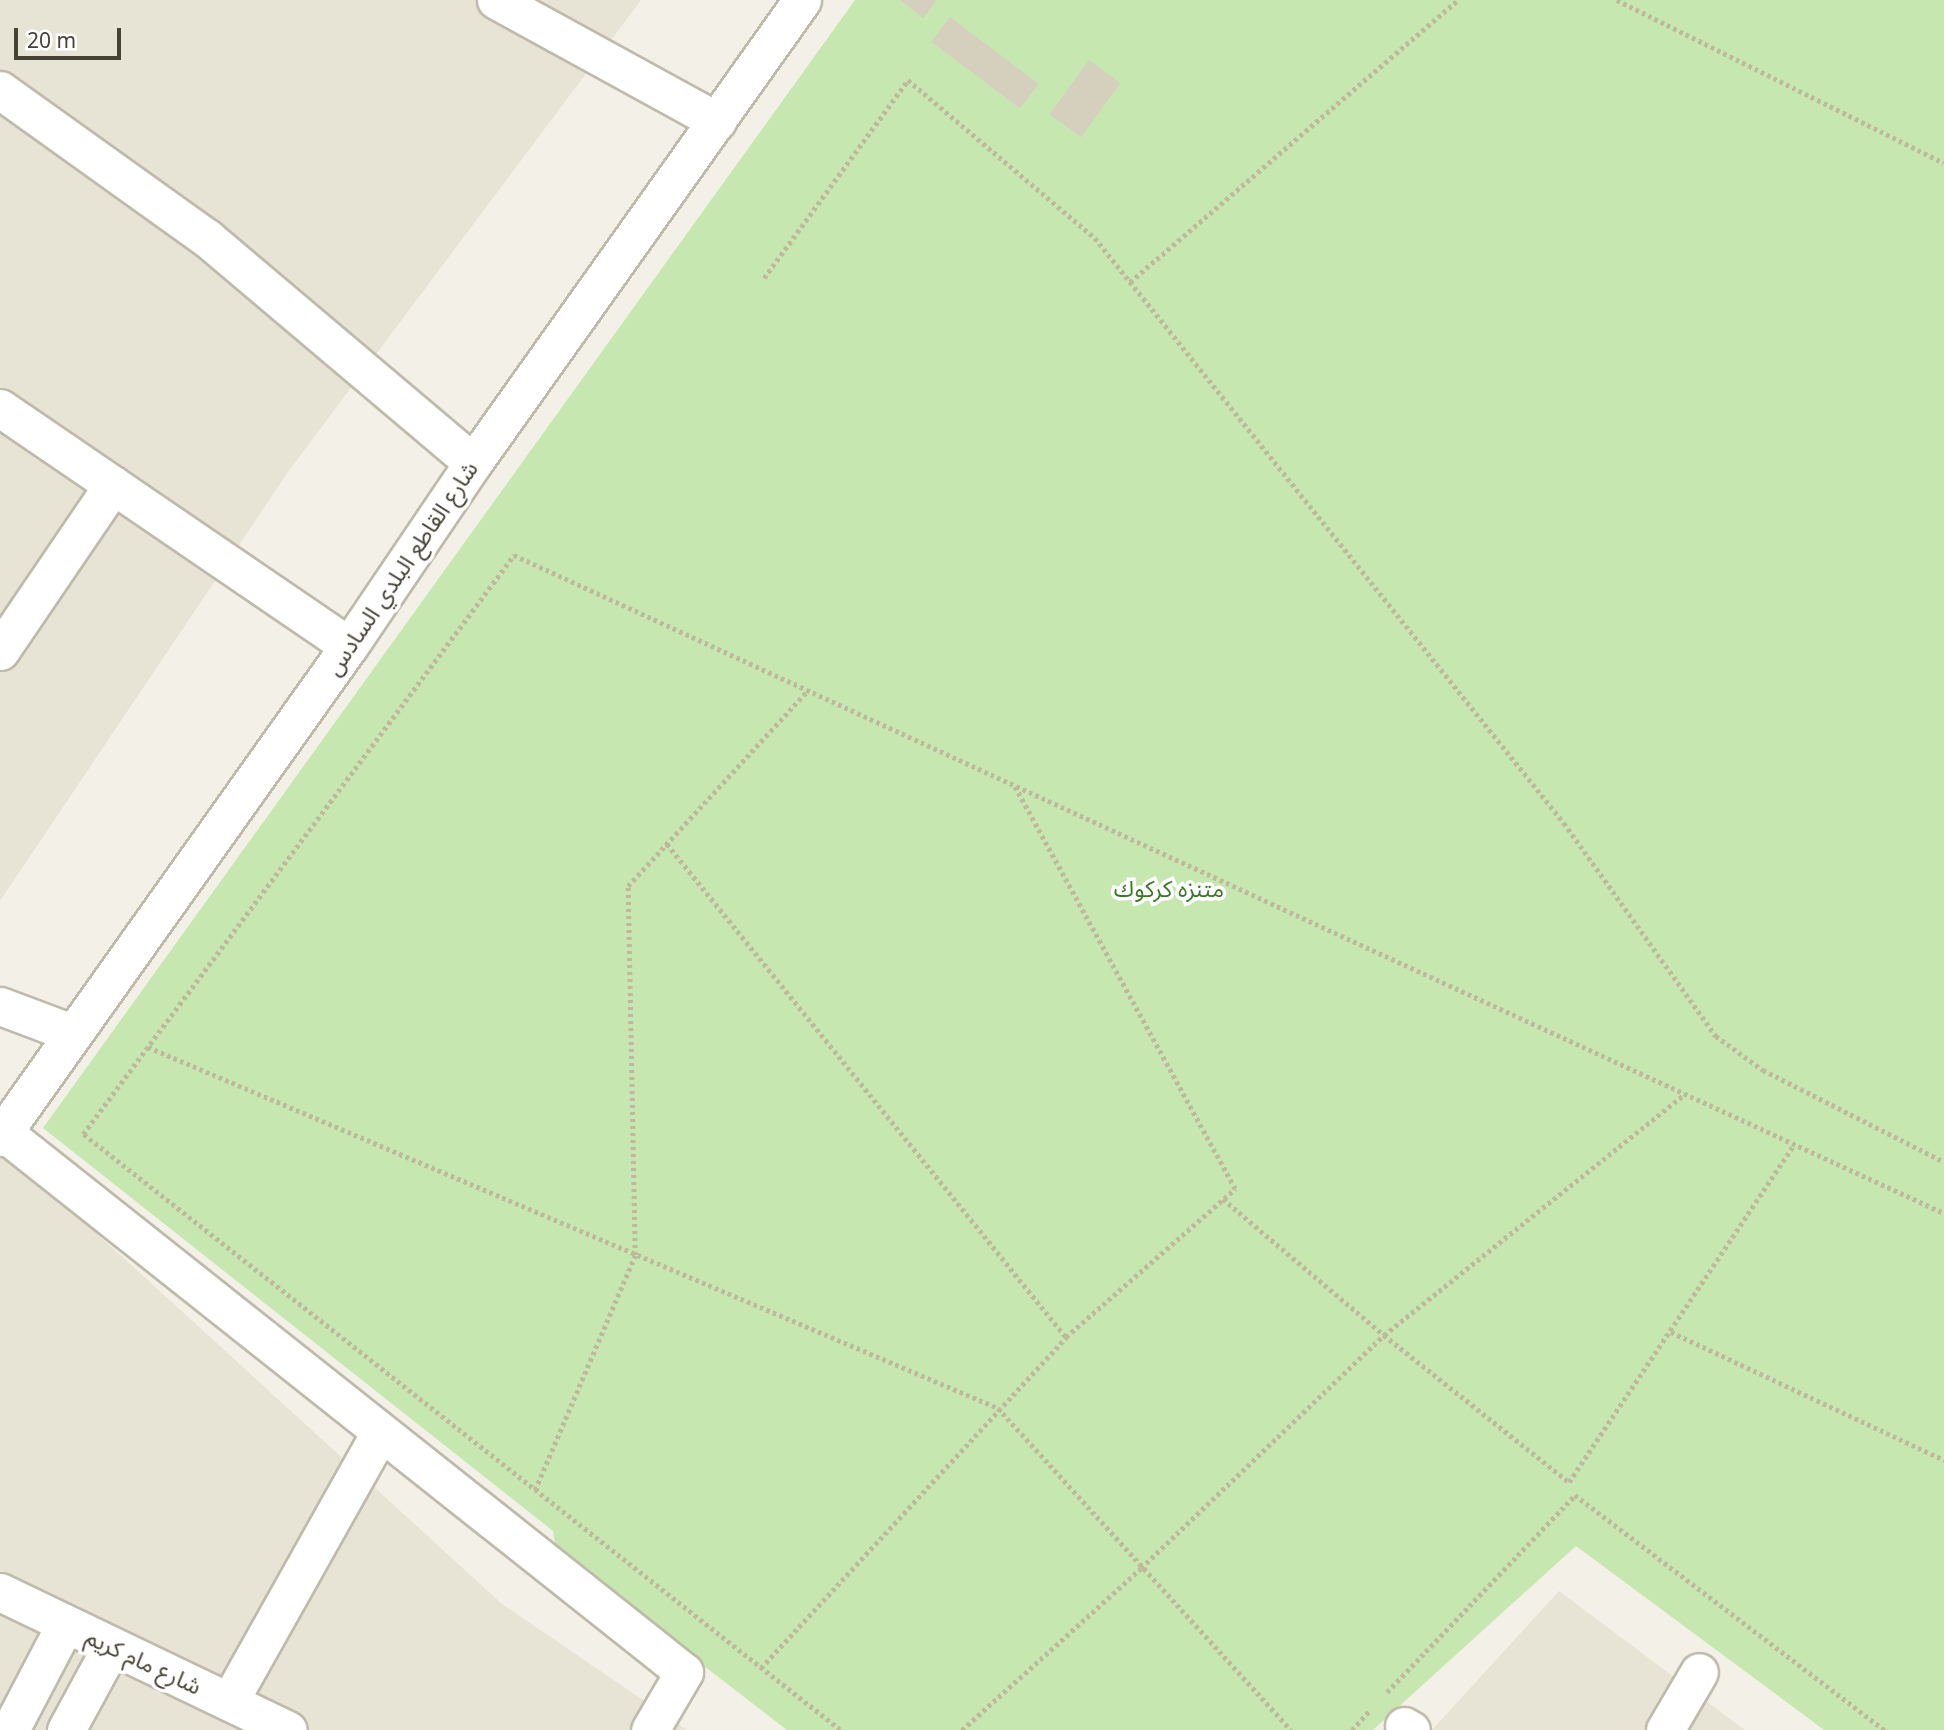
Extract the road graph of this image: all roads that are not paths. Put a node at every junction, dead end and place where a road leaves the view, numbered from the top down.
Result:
1 (496, 0) edge
2 (802, 0) edge
3 (0, 90) edge
4 (717, 121) junction
5 (0, 408) edge
6 (473, 463) junction
7 (113, 485) junction
8 (349, 646) junction
9 (0, 651) edge
10 (0, 1006) edge
11 (72, 1033) junction
12 (2, 1135) edge
13 (380, 1433) junction
14 (0, 1592) edge
15 (65, 1625) junction
16 (111, 1647) junction
17 (1699, 1672) dead end
18 (230, 1700) junction
19 (10, 1730) edge
20 (66, 1730) edge
21 (288, 1730) edge
22 (650, 1730) edge
23 (1665, 1730) edge

1 - 4 street
2 - 4 street, شارع القاطع البلدي السادس
3 - 6 street
4 - 6 street, شارع القاطع البلدي السادس
5 - 7 street
6 - 8 street, شارع القاطع البلدي السادس
7 - 8 street
7 - 9 street
8 - 11 street, شارع القاطع البلدي السادس
10 - 11 street
11 - 12 street, شارع القاطع البلدي السادس
12 - 13 street
13 - 18 street
13 - 22 street
14 - 15 street, شارع مام كريم
15 - 16 street, شارع مام كريم
15 - 19 street
16 - 18 street, شارع مام كريم
16 - 20 street
17 - 23 street
18 - 21 street, شارع مام كريم

